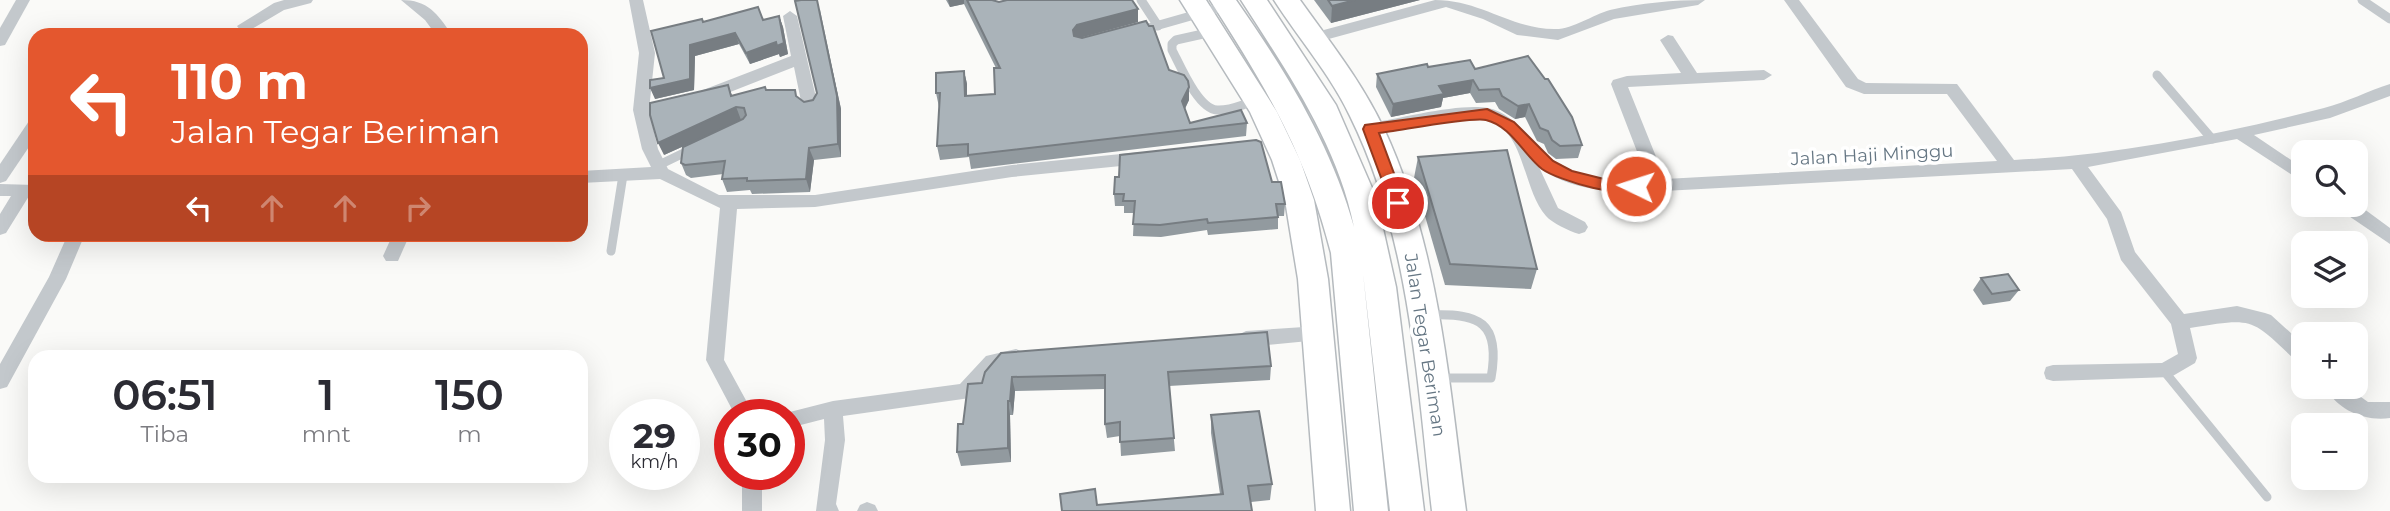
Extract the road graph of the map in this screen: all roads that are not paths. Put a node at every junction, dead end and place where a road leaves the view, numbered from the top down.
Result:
1 (23, 0) edge
2 (306, 0) edge
3 (408, 0) edge
4 (636, 0) edge
5 (1141, 0) edge
6 (1287, 0) edge
7 (1698, 0) edge
8 (1791, 0) edge
9 (2362, 0) edge
10 (1447, 1) edge
11 (1219, 8) edge
12 (790, 16) dead end
13 (2390, 19) edge
14 (245, 26) dead end
15 (1158, 26) junction
16 (439, 28) edge
17 (1132, 32) edge
18 (1314, 38) junction
19 (1668, 40) dead end
20 (0, 41) edge
21 (799, 60) junction
22 (1764, 75) dead end
23 (2157, 75) dead end
24 (1693, 79) junction
25 (2390, 90) edge
26 (699, 97) edge
27 (1256, 100) junction
28 (663, 106) edge
29 (810, 106) edge
30 (641, 110) junction
31 (1371, 129) junction
32 (2238, 132) junction
33 (28, 135) edge
34 (2212, 139) junction
35 (1525, 143) junction
36 (700, 145) edge
37 (1155, 156) edge
38 (2076, 163) junction
39 (2010, 167) junction
40 (2291, 168) edge
41 (660, 169) junction
42 (623, 174) junction
43 (588, 176) edge
44 (0, 177) edge
45 (1659, 186) junction
46 (0, 190) edge
47 (28, 190) edge
48 (28, 191) edge
49 (729, 203) junction
50 (2363, 217) edge
51 (1579, 227) dead end
52 (0, 228) edge
53 (2390, 236) edge
54 (73, 242) edge
55 (398, 242) edge
56 (611, 251) dead end
57 (392, 256) dead end
58 (1421, 315) junction
59 (2180, 322) junction
60 (1319, 333) junction
61 (1226, 341) edge
62 (2291, 345) edge
63 (1039, 355) edge
64 (2164, 371) junction
65 (2053, 373) dead end
66 (1432, 378) junction
67 (0, 381) edge
68 (736, 399) edge
69 (2348, 399) edge
70 (833, 410) junction
71 (2390, 410) edge
72 (805, 416) edge
73 (752, 490) edge
74 (2267, 496) dead end
75 (752, 511) edge
76 (829, 511) edge
77 (1333, 511) edge
78 (1371, 511) edge
79 (1407, 511) edge
80 (1450, 511) edge

1 - 20 street
2 - 14 street
3 - 16 street
4 - 30 street
5 - 15 lane
6 - 18 main road, Jalan Tegar Beriman
7 - 10 street
8 - 39 street
9 - 13 lane
10 - 18 street
11 - 15 lane
11 - 27 main road
11 - 27 lane
11 - 78 main road
11 - 79 main road, Jalan Tegar Beriman
12 - 21 street
15 - 17 lane
18 - 31 main road, Jalan Tegar Beriman
19 - 24 street
21 - 26 street
21 - 29 street
22 - 24 street
23 - 34 lane
24 - 45 street
25 - 32 street, Jalan Haji Minggu
27 - 60 main road
28 - 30 street
30 - 41 street
31 - 35 street, Jalan Haji Minggu
31 - 58 main road, Jalan Tegar Beriman
32 - 34 street, Jalan Haji Minggu
32 - 40 street
33 - 44 street
34 - 38 street, Jalan Haji Minggu
35 - 45 street, Jalan Haji Minggu
35 - 51 street
36 - 41 lane
37 - 49 street
38 - 39 street, Jalan Haji Minggu
38 - 59 street
39 - 45 street, Jalan Haji Minggu
41 - 42 street
41 - 49 street
42 - 43 street
42 - 56 lane
46 - 47 street
48 - 52 street
49 - 68 street
50 - 53 street
54 - 67 street
55 - 57 street
58 - 66 main road, Jalan Tegar Beriman
58 - 66 lane
59 - 62 street
59 - 64 street
60 - 61 street
60 - 77 main road
63 - 70 street
64 - 65 street
64 - 74 lane
66 - 80 main road, Jalan Tegar Beriman
69 - 71 street
70 - 72 street
70 - 76 street
73 - 75 street

